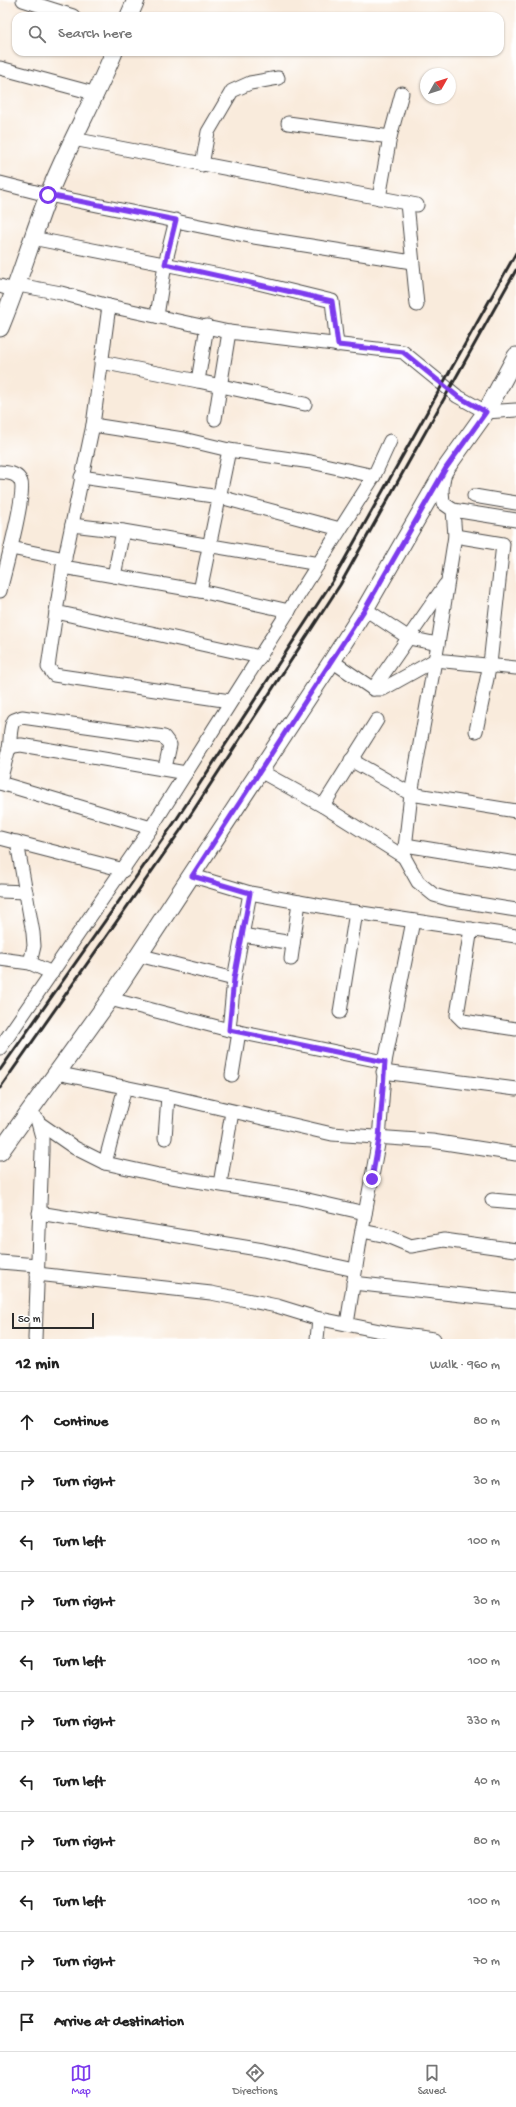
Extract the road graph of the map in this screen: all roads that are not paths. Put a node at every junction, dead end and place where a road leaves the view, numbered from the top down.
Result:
1 (23, 0) edge
2 (136, 0) edge
3 (60, 12) edge
4 (131, 12) edge
5 (112, 56) edge
6 (0, 68) edge
7 (278, 78) dead end
8 (402, 93) dead end
9 (97, 94) junction
10 (288, 123) dead end
11 (390, 137) junction
12 (73, 139) junction
13 (202, 165) junction
14 (0, 183) edge
15 (48, 195) junction
16 (379, 198) junction
17 (176, 220) junction
18 (32, 238) junction
19 (412, 262) junction
20 (165, 264) junction
21 (11, 287) edge
22 (417, 305) dead end
23 (109, 306) junction
24 (157, 316) junction
25 (207, 326) junction
26 (0, 328) edge
27 (229, 332) junction
28 (338, 345) junction
29 (516, 356) edge
30 (101, 362) junction
31 (198, 381) junction
32 (220, 387) junction
33 (305, 404) dead end
34 (516, 410) edge
35 (486, 412) junction
36 (215, 419) dead end
37 (93, 424) junction
38 (390, 441) dead end
39 (229, 450) junction
40 (446, 468) junction
41 (0, 472) edge
42 (374, 476) junction
43 (81, 477) junction
44 (474, 496) dead end
45 (220, 497) junction
46 (516, 503) edge
47 (453, 510) junction
48 (516, 520) edge
49 (72, 525) junction
50 (340, 529) junction
51 (123, 531) junction
52 (455, 536) junction
53 (210, 547) junction
54 (11, 548) junction
55 (64, 563) junction
56 (319, 564) junction
57 (114, 576) junction
58 (447, 582) junction
59 (0, 591) edge
60 (200, 591) junction
61 (365, 609) junction
62 (289, 611) junction
63 (56, 612) junction
64 (409, 638) junction
65 (438, 644) junction
66 (260, 657) junction
67 (435, 660) junction
68 (332, 661) junction
69 (490, 664) junction
70 (516, 668) edge
71 (373, 689) junction
72 (230, 701) junction
73 (377, 720) dead end
74 (476, 731) dead end
75 (9, 749) junction
76 (351, 760) junction
77 (165, 768) junction
78 (260, 771) junction
79 (186, 773) junction
80 (0, 783) edge
81 (411, 794) junction
82 (323, 806) junction
83 (516, 811) edge
84 (151, 828) junction
85 (0, 838) edge
86 (17, 842) junction
87 (405, 851) junction
88 (516, 863) edge
89 (124, 870) junction
90 (192, 876) junction
91 (0, 891) edge
92 (26, 892) junction
93 (250, 893) junction
94 (299, 902) junction
95 (516, 910) edge
96 (356, 912) junction
97 (414, 921) junction
98 (471, 929) junction
99 (242, 935) junction
100 (516, 936) edge
101 (293, 943) junction
102 (138, 955) junction
103 (0, 959) edge
104 (291, 959) dead end
105 (30, 963) junction
106 (52, 973) junction
107 (234, 979) junction
108 (110, 999) junction
109 (340, 1012) dead end
110 (516, 1029) edge
111 (234, 1031) junction
112 (0, 1048) edge
113 (384, 1067) junction
114 (56, 1073) junction
115 (232, 1075) dead end
116 (125, 1087) junction
117 (516, 1089) edge
118 (168, 1096) junction
119 (232, 1112) junction
120 (35, 1116) junction
121 (165, 1138) dead end
122 (379, 1139) junction
123 (0, 1152) edge
124 (516, 1154) edge
125 (105, 1163) junction
126 (220, 1184) junction
127 (492, 1200) dead end
128 (516, 1202) edge
129 (39, 1213) junction
130 (365, 1213) junction
131 (362, 1231) junction
132 (516, 1250) edge
133 (0, 1262) edge
134 (37, 1269) junction
135 (355, 1270) junction
136 (353, 1284) junction
137 (516, 1302) edge
138 (319, 1319) junction
139 (354, 1330) edge
140 (407, 1337) edge
141 (35, 1339) edge
142 (318, 1339) edge
143 (434, 1339) edge

1 - 3 street
2 - 4 street
5 - 9 street
6 - 9 street
7 - 13 street
8 - 11 street
9 - 12 street
10 - 11 street
11 - 16 street
12 - 13 street
12 - 15 street
13 - 16 street
14 - 15 street
15 - 17 street
15 - 18 street
16 - 19 street
17 - 19 street
17 - 20 street
18 - 20 street
18 - 21 street
19 - 22 street
20 - 24 street
20 - 28 street
21 - 23 street
21 - 26 street
23 - 24 street
23 - 30 street
24 - 25 street
25 - 27 street
25 - 31 street
27 - 28 street
27 - 32 street
28 - 35 street
29 - 35 street
30 - 31 street
30 - 37 street
31 - 32 street
32 - 33 street
32 - 36 street
34 - 35 street
35 - 40 street
37 - 39 street
37 - 43 street
38 - 42 street
39 - 42 street
39 - 45 street
40 - 47 street
40 - 61 street
41 - 54 street
42 - 50 street
43 - 45 street
43 - 49 street
44 - 46 street
45 - 50 street
45 - 53 street
47 - 48 street
47 - 52 street
49 - 51 street
49 - 55 street
50 - 56 street
51 - 53 street
51 - 57 street
52 - 58 street
52 - 69 street
53 - 56 street
53 - 60 street
54 - 55 street
54 - 59 street
55 - 57 street
55 - 63 street
56 - 62 street
57 - 60 street
58 - 64 street
58 - 65 street
60 - 62 street
61 - 64 street
61 - 68 street
62 - 66 street
63 - 66 street
63 - 72 street
64 - 65 street
64 - 71 street
65 - 67 street
66 - 72 street
67 - 69 street
67 - 71 street
67 - 81 street
68 - 71 street
68 - 78 street
69 - 70 street
69 - 74 street
72 - 79 street
73 - 76 street
75 - 77 street
75 - 77 street
75 - 80 street
76 - 81 street
76 - 82 street
77 - 79 street
78 - 82 street
78 - 90 street
79 - 84 street
80 - 84 street
81 - 83 street
81 - 87 street
82 - 87 street
84 - 89 street
85 - 86 street
86 - 89 street
86 - 92 street
87 - 88 street
87 - 95 street
89 - 106 street
90 - 93 street
90 - 102 street
91 - 92 street
92 - 105 street
93 - 94 street
93 - 99 street
94 - 96 street
94 - 101 street
96 - 97 street
96 - 109 street
97 - 98 street
97 - 113 street
98 - 100 street
98 - 110 street
99 - 101 street
99 - 107 street
101 - 104 street
102 - 107 street
102 - 108 street
103 - 105 street
105 - 106 street
106 - 112 street
107 - 111 street
108 - 111 street
108 - 114 street
111 - 113 street
111 - 115 street
113 - 117 street
113 - 122 street
114 - 116 street
114 - 120 street
116 - 118 street
116 - 125 street
118 - 119 street
118 - 121 street
119 - 122 street
119 - 126 street
120 - 123 street
120 - 125 street
120 - 129 street
122 - 124 street
122 - 130 street
125 - 126 street
126 - 130 street
127 - 128 street
129 - 134 street
129 - 135 street
130 - 131 street
131 - 132 street
131 - 135 street
133 - 134 street
134 - 138 street
134 - 141 street
135 - 136 street
136 - 137 street
136 - 139 street
138 - 139 street
138 - 142 street
139 - 140 street
140 - 143 street

